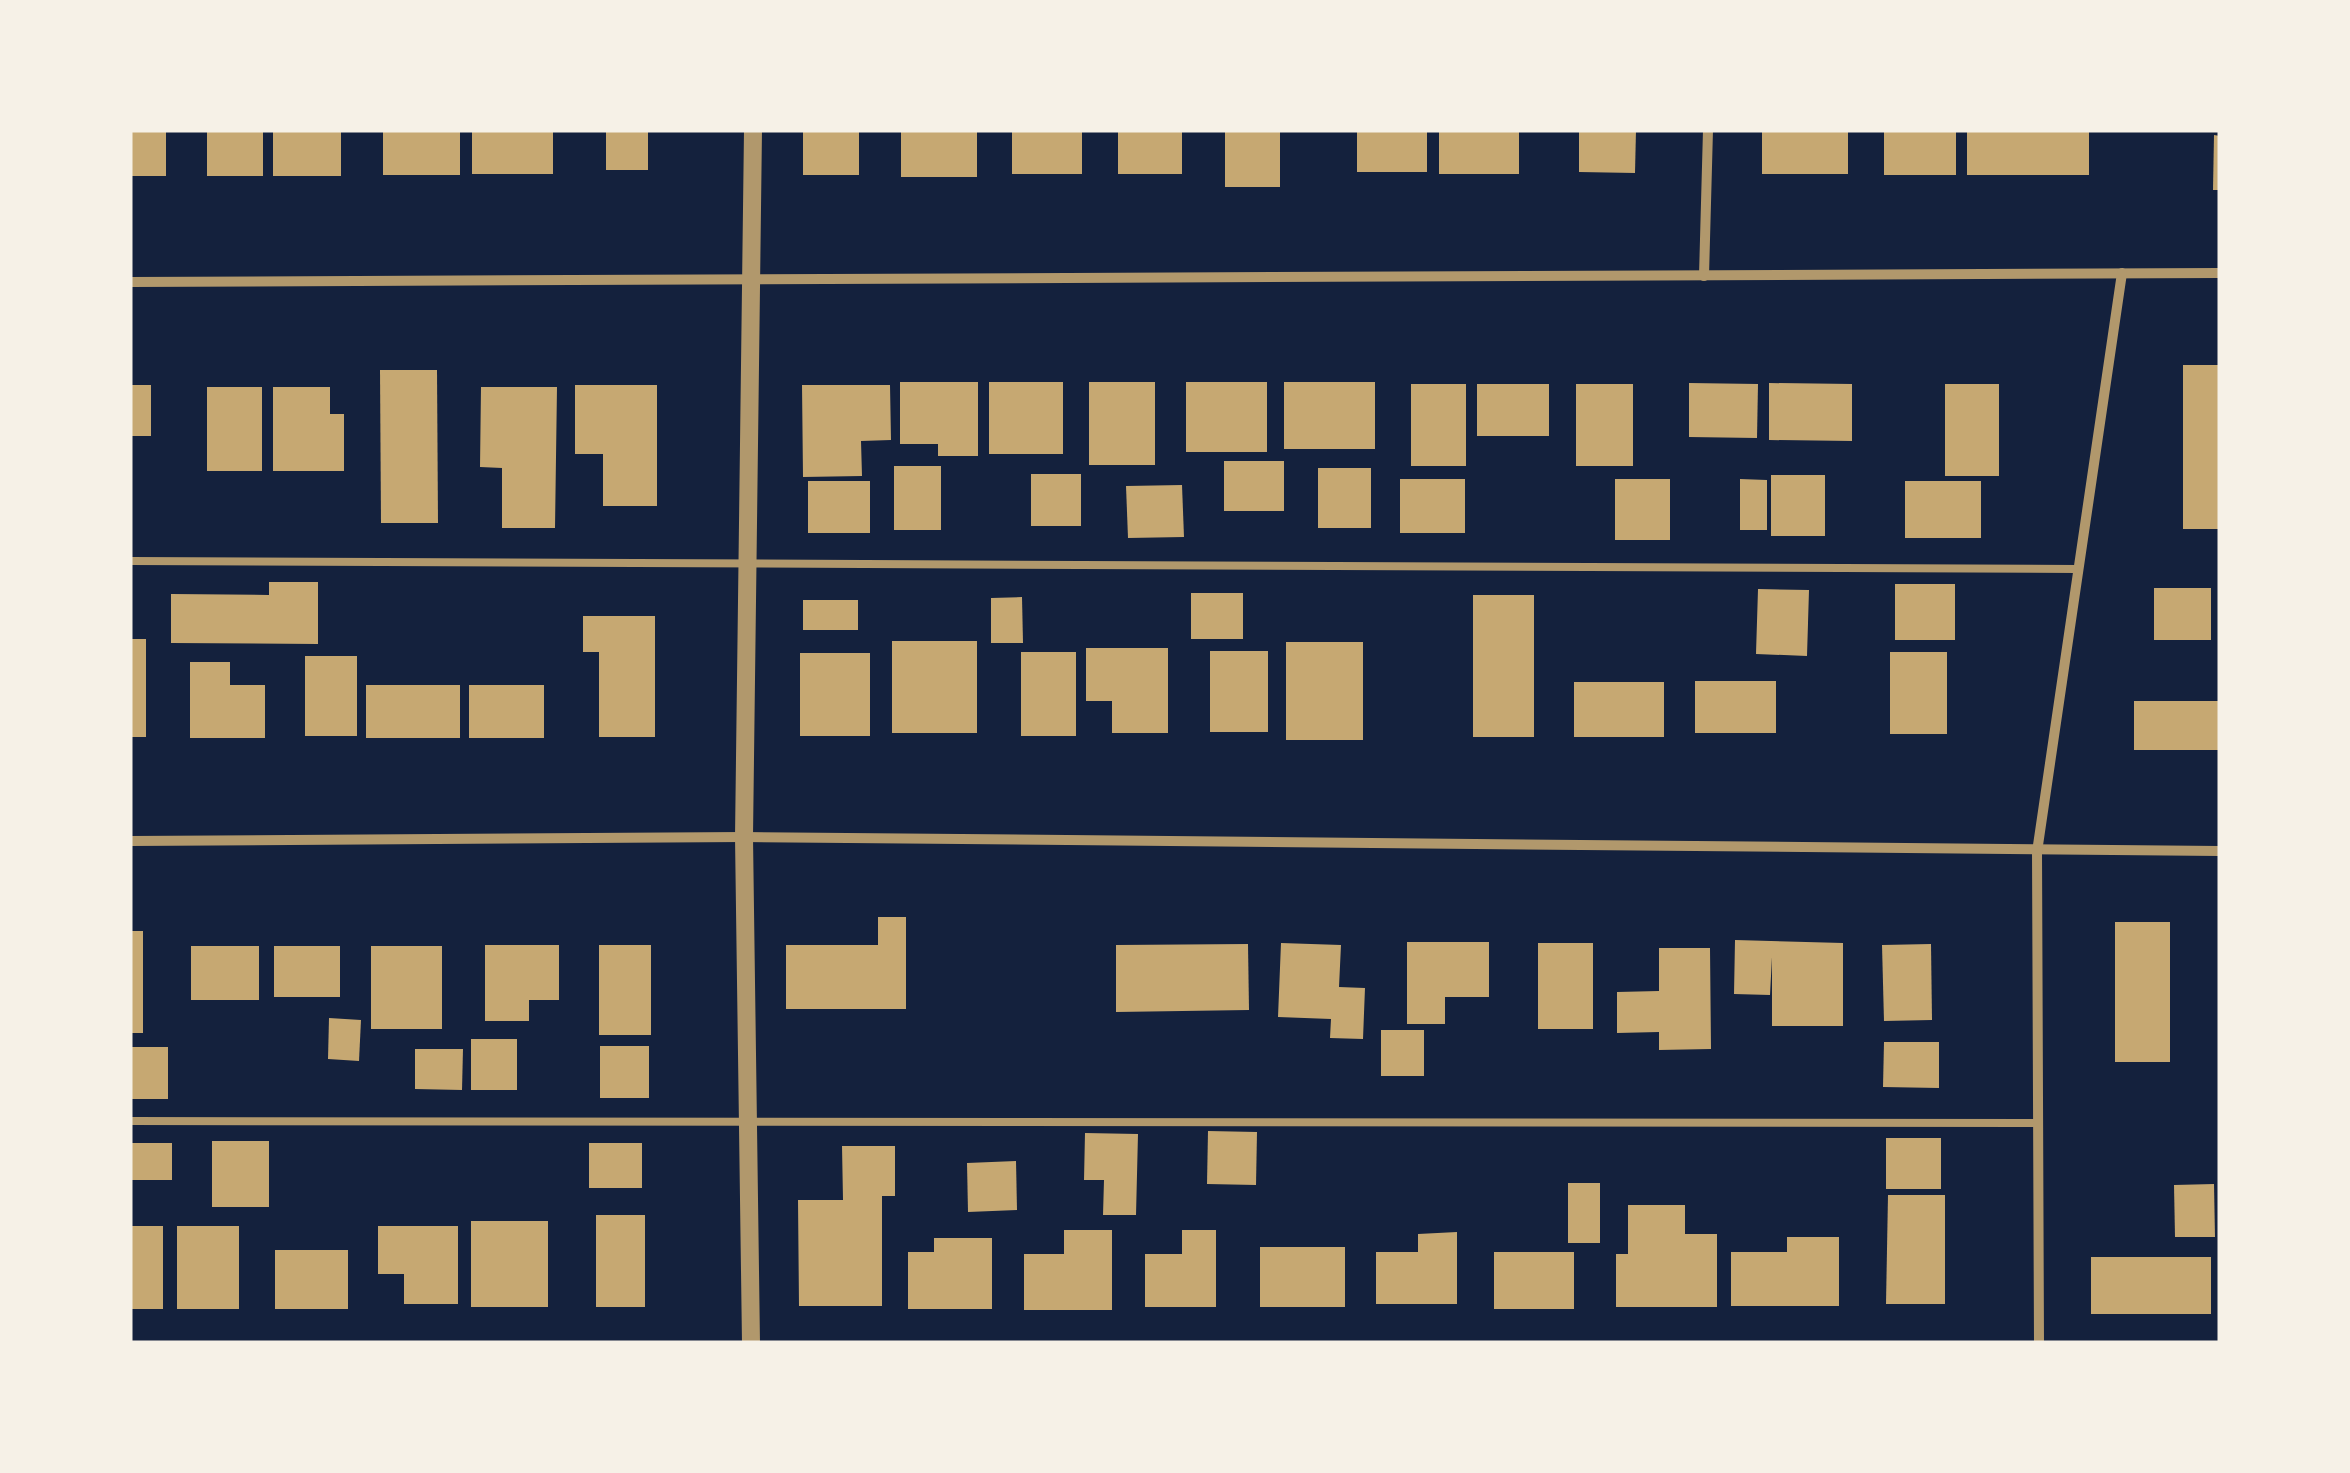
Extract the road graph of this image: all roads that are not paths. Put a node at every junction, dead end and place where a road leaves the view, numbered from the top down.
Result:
1 (753, 130) edge
2 (1708, 130) edge
3 (2122, 273) junction
4 (2220, 273) edge
5 (1704, 276) junction
6 (754, 278) junction
7 (130, 282) edge
8 (749, 560) junction
9 (130, 561) edge
10 (2078, 569) junction
11 (744, 837) junction
12 (130, 841) edge
13 (2037, 852) junction
14 (2220, 852) edge
15 (130, 1120) edge
16 (748, 1120) junction
17 (2038, 1123) junction
18 (751, 1343) edge
19 (2039, 1343) edge

1 - 6 street
2 - 5 street
3 - 4 street
3 - 5 street
3 - 10 street
5 - 6 street
6 - 7 street
6 - 8 street
8 - 9 lane
8 - 10 lane
8 - 11 street
10 - 13 street
11 - 12 street
11 - 13 street
11 - 16 street
13 - 14 street
13 - 17 street
15 - 16 lane
16 - 17 lane
16 - 18 street
17 - 19 street

